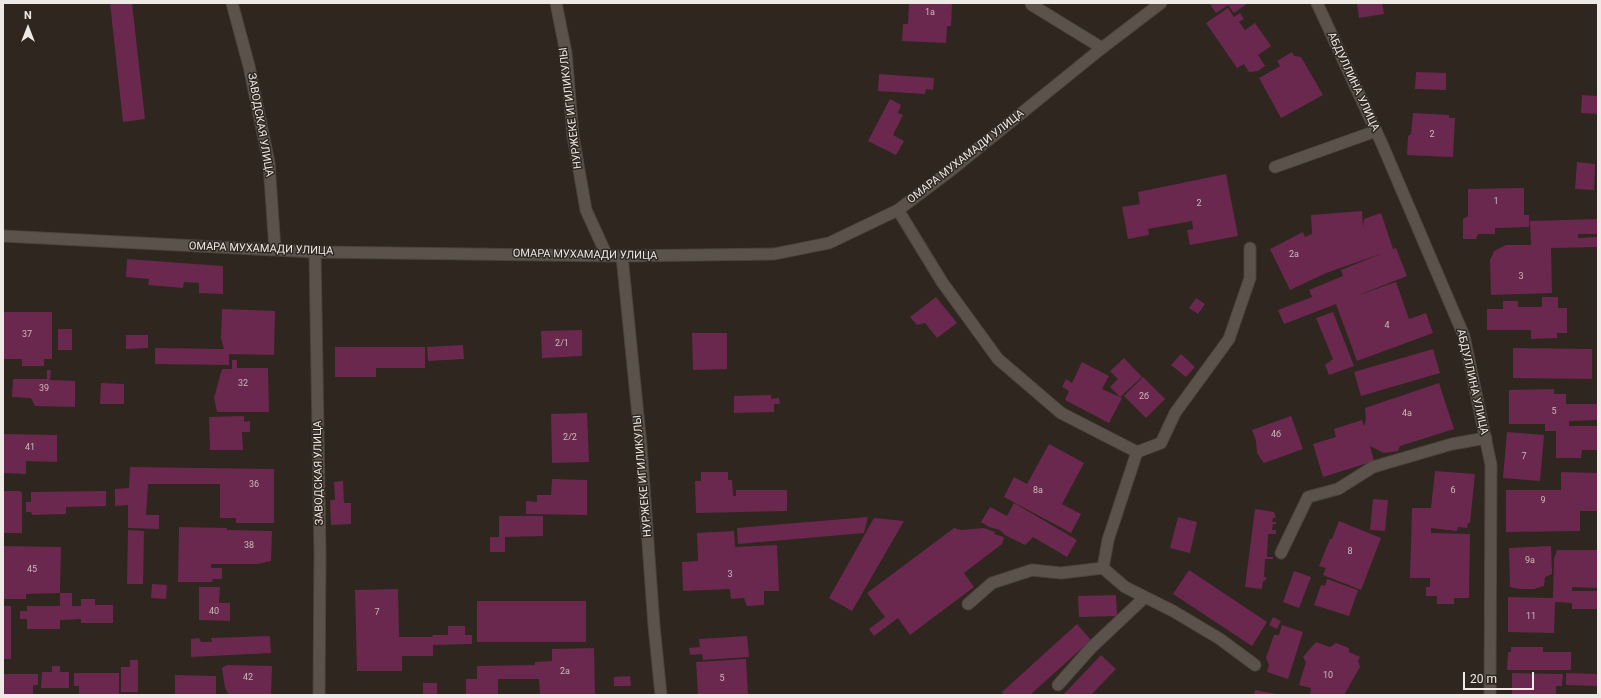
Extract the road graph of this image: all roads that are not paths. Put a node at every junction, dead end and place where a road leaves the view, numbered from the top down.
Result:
1 (232, 3) edge
2 (556, 3) edge
3 (1031, 3) edge
4 (1161, 3) edge
5 (1317, 3) edge
6 (1102, 48) junction
7 (1376, 131) junction
8 (1275, 167) dead end
9 (898, 210) junction
10 (3, 236) edge
11 (1250, 248) dead end
12 (275, 250) junction
13 (315, 252) junction
14 (607, 256) junction
15 (622, 256) junction
16 (1486, 438) junction
17 (1137, 452) junction
18 (1281, 553) dead end
19 (1103, 568) junction
20 (1145, 597) junction
21 (968, 604) dead end
22 (1255, 665) dead end
23 (1058, 685) dead end
24 (319, 695) edge
25 (662, 695) edge
26 (1490, 695) edge

1 - 12 street, ЗАВОДСКАЯ УЛИЦА
2 - 14 street, НУРЖЕКЕ ИГИЛИКУЛЫ
3 - 6 street
4 - 6 street, ОМАРА МУХАМАДИ УЛИЦА
5 - 7 street, АБДУЛЛИНА УЛИЦА
6 - 9 street, ОМАРА МУХАМАДИ УЛИЦА
7 - 8 street
7 - 16 street, АБДУЛЛИНА УЛИЦА
9 - 15 street, ОМАРА МУХАМАДИ УЛИЦА
9 - 17 street
10 - 12 street, ОМАРА МУХАМАДИ УЛИЦА
11 - 17 street
12 - 13 street, ОМАРА МУХАМАДИ УЛИЦА
13 - 14 street, ОМАРА МУХАМАДИ УЛИЦА
13 - 24 street, ЗАВОДСКАЯ УЛИЦА
14 - 15 street, ОМАРА МУХАМАДИ УЛИЦА
15 - 25 street, НУРЖЕКЕ ИГИЛИКУЛЫ
16 - 18 street
16 - 26 street, АБДУЛЛИНА УЛИЦА
17 - 19 street
19 - 20 street
19 - 21 street
20 - 22 street
20 - 23 street

